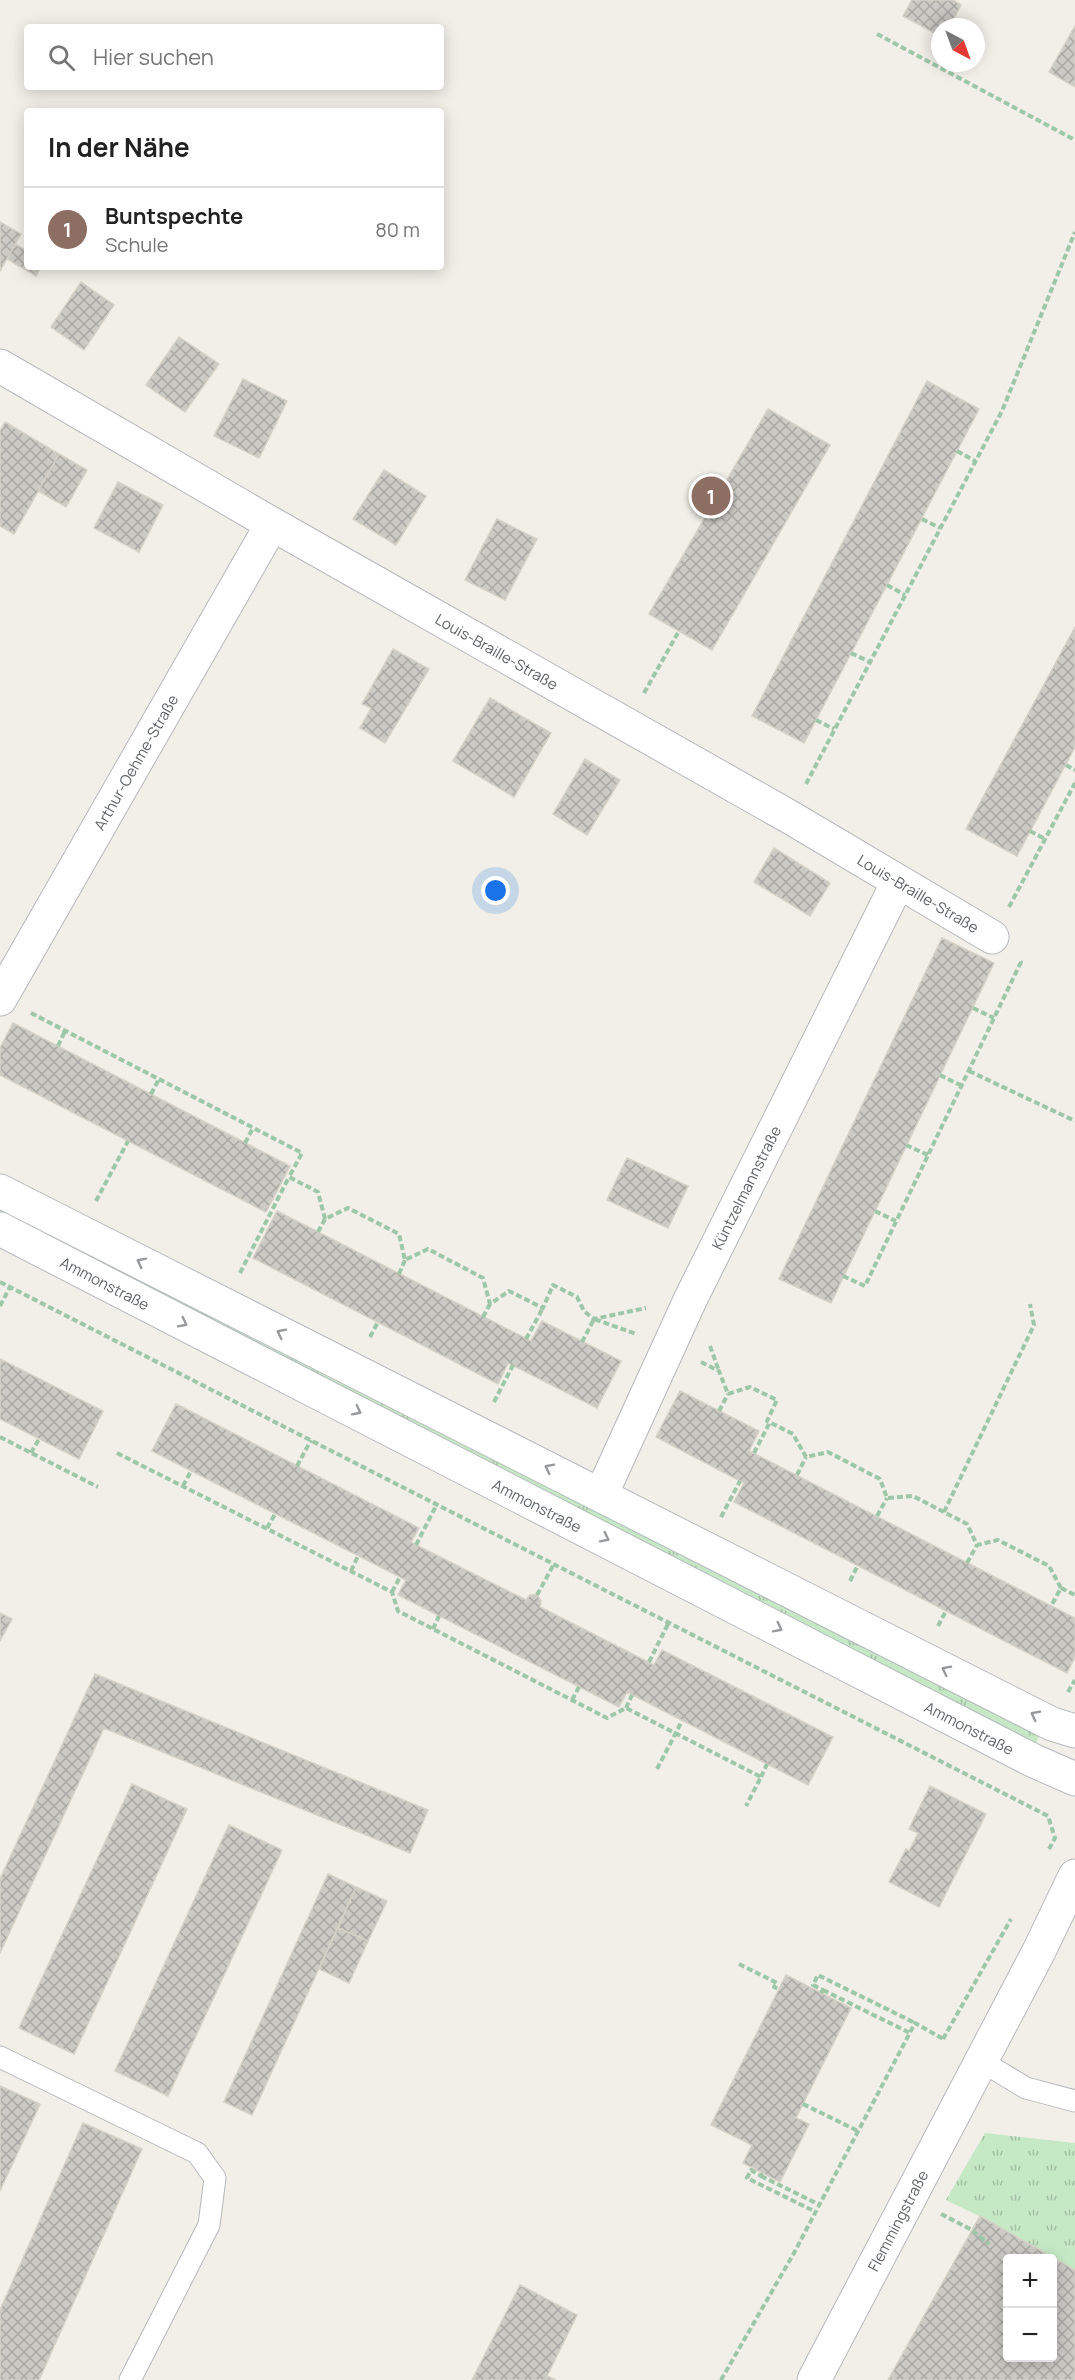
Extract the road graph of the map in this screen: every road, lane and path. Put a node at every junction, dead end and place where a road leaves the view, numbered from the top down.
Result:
1 (877, 34) dead end
2 (1075, 140) edge
3 (1075, 232) edge
4 (0, 366) edge
5 (957, 451) dead end
6 (975, 461) junction
7 (922, 519) dead end
8 (272, 524) junction
9 (940, 528) junction
10 (886, 585) dead end
11 (905, 595) junction
12 (679, 631) dead end
13 (851, 653) dead end
14 (870, 662) junction
15 (816, 720) dead end
16 (625, 724) junction
17 (834, 729) junction
18 (1066, 765) dead end
19 (1075, 770) edge
20 (1075, 783) edge
21 (788, 816) junction
22 (1030, 831) dead end
23 (1045, 839) junction
24 (898, 882) junction
25 (992, 938) joint
26 (1021, 962) dead end
27 (0, 998) edge
28 (973, 1008) dead end
29 (994, 1018) junction
30 (65, 1031) junction
31 (58, 1046) dead end
32 (969, 1071) junction
33 (940, 1075) dead end
34 (159, 1079) junction
35 (962, 1086) junction
36 (151, 1094) dead end
37 (1075, 1122) edge
38 (253, 1128) junction
39 (128, 1141) dead end
40 (245, 1143) dead end
41 (906, 1145) dead end
42 (928, 1155) junction
43 (289, 1177) junction
44 (0, 1191) edge
45 (875, 1211) dead end
46 (325, 1219) junction
47 (896, 1221) junction
48 (0, 1229) edge
49 (81, 1231) junction
50 (318, 1232) dead end
51 (405, 1260) junction
52 (399, 1274) dead end
53 (843, 1276) dead end
54 (0, 1282) edge
55 (10, 1287) junction
56 (691, 1298) junction
57 (224, 1304) junction
58 (490, 1304) junction
59 (1030, 1304) dead end
60 (0, 1306) edge
61 (543, 1308) junction
62 (483, 1317) dead end
63 (594, 1318) junction
64 (526, 1339) dead end
65 (582, 1342) dead end
66 (670, 1346) junction
67 (719, 1371) junction
68 (728, 1394) junction
69 (719, 1411) dead end
70 (770, 1422) junction
71 (0, 1437) edge
72 (39, 1439) dead end
73 (311, 1440) junction
74 (32, 1453) junction
75 (117, 1453) dead end
76 (754, 1453) dead end
77 (806, 1457) junction
78 (297, 1466) dead end
79 (191, 1471) dead end
80 (797, 1474) dead end
81 (183, 1486) junction
82 (98, 1487) dead end
83 (601, 1495) junction
84 (886, 1498) junction
85 (437, 1504) junction
86 (944, 1512) junction
87 (274, 1514) dead end
88 (877, 1516) dead end
89 (267, 1528) junction
90 (416, 1545) dead end
91 (977, 1545) junction
92 (358, 1556) dead end
93 (967, 1563) dead end
94 (554, 1564) junction
95 (351, 1571) junction
96 (400, 1577) dead end
97 (1061, 1588) junction
98 (392, 1592) junction
99 (537, 1595) dead end
100 (1075, 1595) edge
101 (1051, 1606) dead end
102 (439, 1616) dead end
103 (669, 1622) junction
104 (433, 1629) junction
105 (649, 1662) dead end
106 (579, 1686) dead end
107 (632, 1695) dead end
108 (572, 1700) junction
109 (626, 1708) junction
110 (682, 1721) dead end
111 (1075, 1731) edge
112 (676, 1733) junction
113 (767, 1764) dead end
114 (657, 1769) dead end
115 (761, 1777) junction
116 (1075, 1779) edge
117 (746, 1806) dead end
118 (1043, 1859) dead end
119 (1075, 1876) edge
120 (1016, 1911) dead end
121 (739, 1964) dead end
122 (779, 1989) dead end
123 (915, 2023) junction
124 (910, 2033) junction
125 (943, 2039) junction
126 (0, 2057) edge
127 (981, 2061) junction
128 (1075, 2101) edge
129 (802, 2104) dead end
130 (858, 2131) junction
131 (820, 2205) junction
132 (816, 2212) junction
133 (953, 2221) dead end
134 (989, 2244) dead end
135 (130, 2380) edge
136 (721, 2380) edge
137 (814, 2380) edge

1 - 2 path
3 - 6 path
4 - 8 street, Louis-Braille-Straße
5 - 6 path
6 - 9 path
7 - 9 path
8 - 16 street, Louis-Braille-Straße
8 - 27 street, Arthur-Oehme-Straße
9 - 11 path
10 - 11 path
11 - 14 path
12 - 16 path
13 - 14 path
14 - 17 path
15 - 17 path
16 - 21 street, Louis-Braille-Straße
17 - 21 path
18 - 19 path
20 - 23 path
21 - 24 street, Louis-Braille-Straße
22 - 23 path
23 - 25 path
24 - 25 street, Louis-Braille-Straße
24 - 56 street, Küntzelmannstraße
26 - 29 path
27 - 30 path
28 - 29 path
29 - 32 path
30 - 31 path
30 - 34 path
32 - 35 path
32 - 37 path
33 - 35 path
34 - 36 path
34 - 38 path
35 - 42 path
38 - 40 path
38 - 43 path
39 - 49 path
41 - 42 path
42 - 47 path
43 - 46 path
43 - 57 path
44 - 49 street
45 - 47 path
46 - 50 path
46 - 51 path
47 - 53 path
48 -> 116 street, Ammonstraße
57 -> 49 street
51 - 52 path
51 - 58 path
54 - 55 path
55 - 60 path
55 - 73 path
56 - 63 path
56 - 66 street, Küntzelmannstraße
56 - 67 path
83 -> 57 street
58 - 61 path
58 - 62 path
59 - 86 path
61 - 63 path
61 - 64 path
63 - 65 path
63 - 66 path
66 - 67 path
66 - 83 street, Küntzelmannstraße
67 - 68 path
68 - 69 path
68 - 70 path
70 - 76 path
70 - 77 path
71 - 74 path
72 - 74 path
73 - 78 path
73 - 85 path
74 - 82 path
75 - 81 path
77 - 80 path
77 - 84 path
79 - 81 path
81 - 89 path
111 -> 83 street
84 - 86 path
84 - 88 path
85 - 90 path
85 - 94 path
86 - 91 path
87 - 89 path
89 - 95 path
91 - 93 path
91 - 97 path
92 - 95 path
94 - 99 path
94 - 103 path
95 - 98 path
96 - 98 path
97 - 100 path
97 - 101 path
98 - 104 path
102 - 104 path
103 - 105 path
103 - 118 path
104 - 108 path
106 - 108 path
107 - 109 path
108 - 109 path
109 - 112 path
110 - 112 path
112 - 114 path
112 - 115 path
113 - 115 path
115 - 117 path
119 - 127 street, Flemmingstraße
120 - 125 path
121 - 122 path
123 - 124 path
123 - 124 path
123 - 125 path
124 - 130 path
125 - 127 path
126 - 135 lane
127 - 128 lane
127 - 137 street, Flemmingstraße
129 - 130 path
130 - 131 path
131 - 132 path
131 - 132 path
132 - 136 path
133 - 134 path

